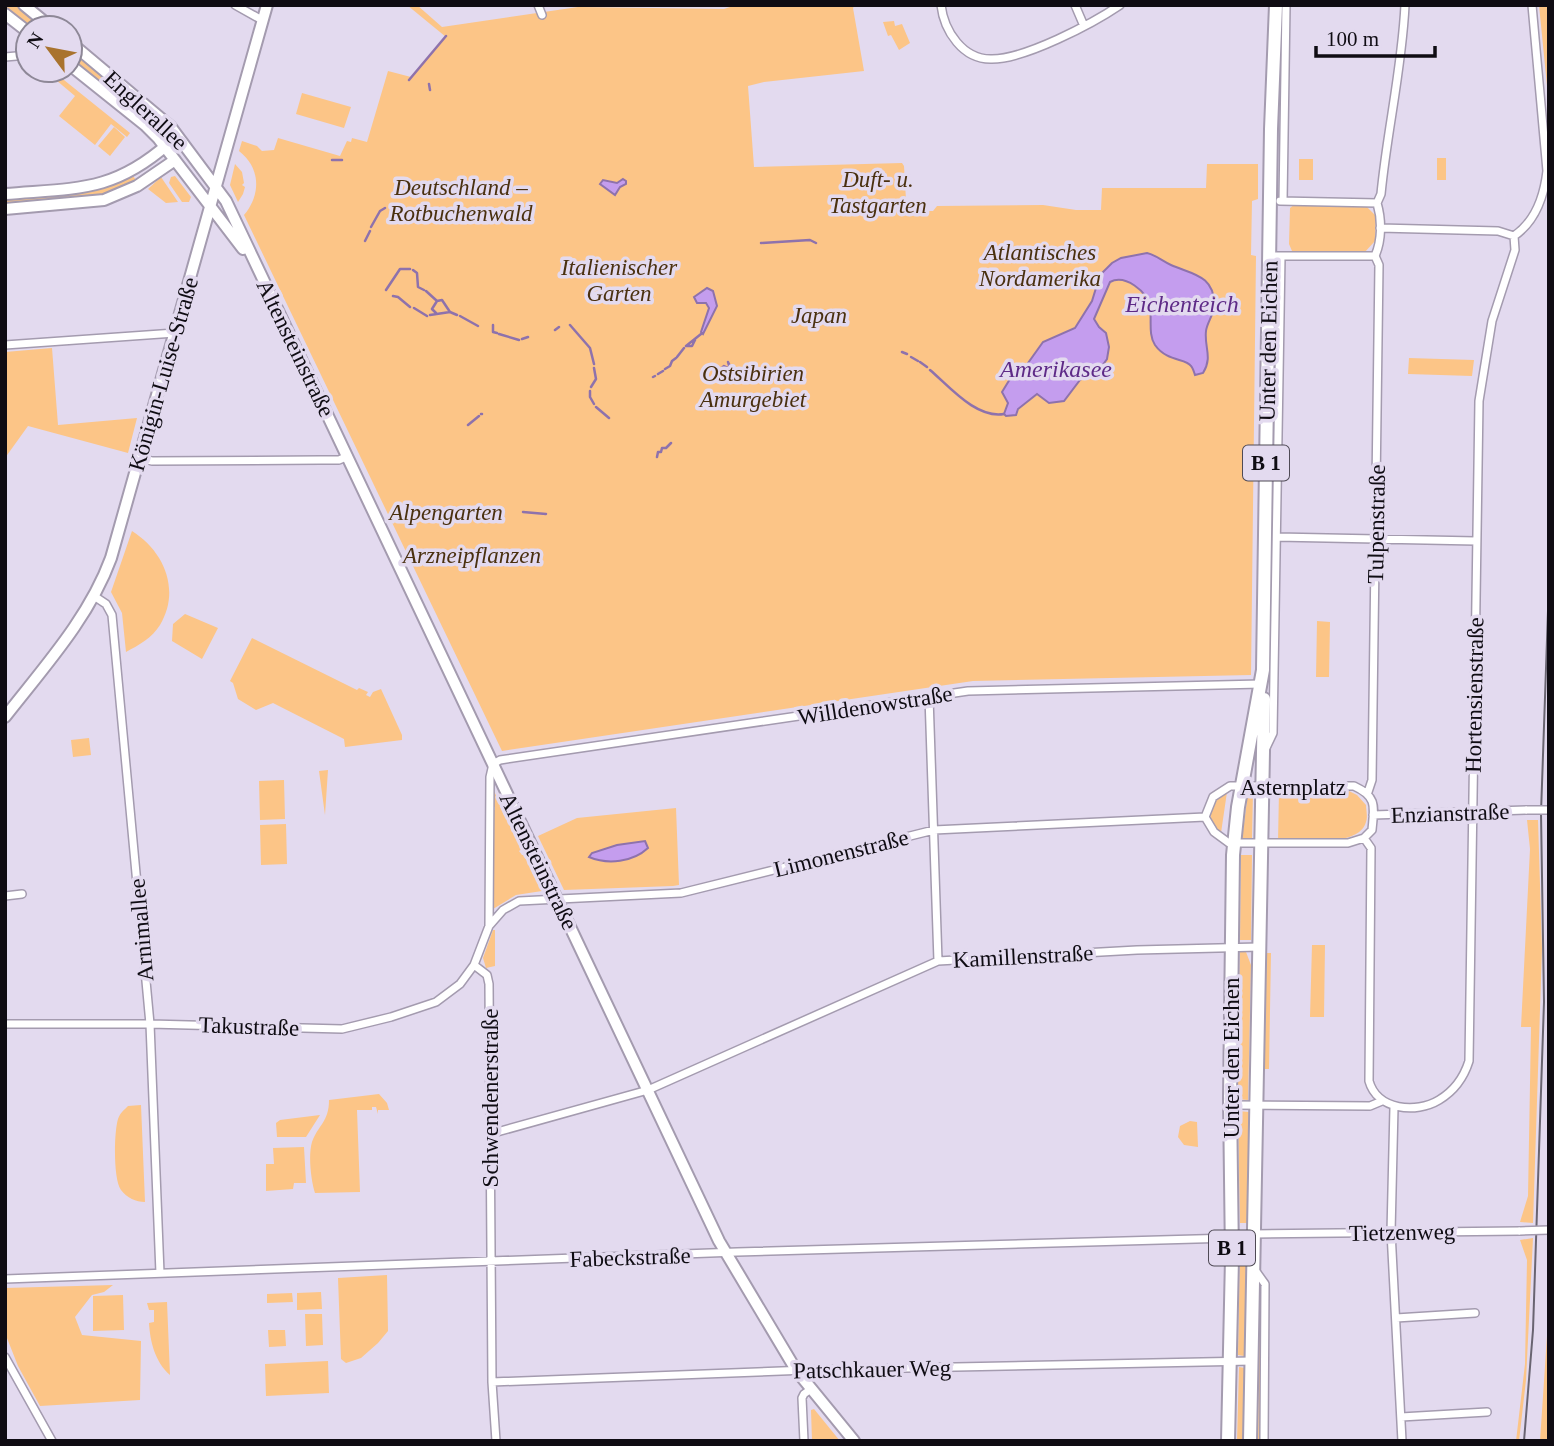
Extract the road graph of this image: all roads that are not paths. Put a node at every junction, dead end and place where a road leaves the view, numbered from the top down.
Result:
1 (235, 5) edge
2 (267, 5) edge
3 (538, 5) edge
4 (942, 5) edge
5 (1075, 5) edge
6 (1120, 5) edge
7 (1276, 5) edge
8 (1286, 5) edge
9 (1405, 5) edge
10 (1532, 5) edge
11 (542, 15) dead end
12 (262, 20) junction
13 (1084, 26) junction
14 (84, 54) edge
15 (84, 76) edge
16 (178, 135) junction
17 (165, 147) junction
18 (175, 160) junction
19 (136, 169) junction
20 (143, 183) junction
21 (216, 185) junction
22 (5, 194) edge
23 (1277, 201) junction
24 (1377, 203) junction
25 (209, 207) junction
26 (5, 209) edge
27 (1380, 228) junction
28 (1514, 236) junction
29 (1275, 256) junction
30 (1375, 257) junction
31 (254, 262) junction
32 (175, 333) junction
33 (5, 345) edge
34 (348, 456) junction
35 (140, 458) junction
36 (1277, 537) junction
37 (1376, 540) junction
38 (1476, 541) junction
39 (94, 596) junction
40 (1262, 681) junction
41 (929, 697) junction
42 (5, 717) edge
43 (1262, 754) junction
44 (493, 764) junction
45 (1242, 786) junction
46 (1262, 787) junction
47 (1368, 792) junction
48 (1549, 810) edge
49 (1471, 812) junction
50 (1373, 814) junction
51 (1205, 817) junction
52 (934, 830) junction
53 (1364, 838) junction
54 (1234, 844) junction
55 (1260, 844) junction
56 (22, 894) dead end
57 (5, 895) edge
58 (557, 899) junction
59 (489, 926) junction
60 (1231, 947) junction
61 (1259, 947) junction
62 (938, 961) junction
63 (474, 965) junction
64 (5, 1024) edge
65 (150, 1024) junction
66 (648, 1090) junction
67 (1382, 1101) junction
68 (1230, 1105) junction
69 (1256, 1105) junction
70 (1394, 1107) junction
71 (490, 1134) junction
72 (1549, 1230) edge
73 (1391, 1232) junction
74 (1254, 1234) junction
75 (1232, 1238) junction
76 (726, 1253) junction
77 (492, 1262) junction
78 (1254, 1269) junction
79 (160, 1273) junction
80 (5, 1279) edge
81 (1475, 1313) dead end
82 (1396, 1318) junction
83 (5, 1357) edge
84 (1252, 1361) junction
85 (1230, 1362) junction
86 (796, 1370) junction
87 (492, 1382) junction
88 (811, 1389) junction
89 (1487, 1412) dead end
90 (1401, 1417) junction
91 (52, 1441) edge
92 (496, 1441) edge
93 (804, 1441) edge
94 (854, 1441) edge
95 (1228, 1441) edge
96 (1250, 1441) edge
97 (1264, 1441) edge
98 (1402, 1441) edge

1 - 12 street
2 - 12 main road, Königin-Luise-Straße
3 - 11 street
4 - 13 street
5 - 13 street
6 - 13 street
7 - 23 main road, Unter den Eichen / B 1
8 - 23 street, Unter den Eichen
9 - 24 street, Tulpenstraße
10 - 28 street
12 - 21 main road, Königin-Luise-Straße
14 - 16 main road, Englerallee
15 - 17 main road, Englerallee
16 - 17 main road
16 - 21 main road, Englerallee
17 - 18 main road, Englerallee
17 - 19 main road
18 - 20 main road
18 - 25 main road, Englerallee
19 - 20 main road
19 - 22 main road
20 - 26 main road
21 - 25 main road, Königin-Luise-Straße
21 - 31 main road, Altensteinstraße
23 - 24 street
23 - 29 main road, Unter den Eichen / B 1
24 - 27 street, Tulpenstraße
25 - 31 main road, Altensteinstraße
25 - 32 main road, Königin-Luise-Straße
27 - 28 street
27 - 30 street, Tulpenstraße
28 - 38 street, Hortensienstraße
29 - 30 street
29 - 36 street, Unter den Eichen
29 - 40 main road, Unter den Eichen / B 1
30 - 37 street, Tulpenstraße
31 - 34 main road, Altensteinstraße
32 - 33 street
32 - 35 main road, Königin-Luise-Straße
34 - 35 street
34 - 44 main road, Altensteinstraße
35 - 39 main road, Königin-Luise-Straße
36 - 37 street
36 - 43 street, Unter den Eichen
37 - 38 street
37 - 47 street, Tulpenstraße
38 - 49 street, Hortensienstraße
39 - 42 main road, Königin-Luise-Straße
39 - 65 street, Arnimallee
40 - 41 street, Willdenowstraße
40 - 43 main road, Unter den Eichen / B 1
40 - 45 main road, Unter den Eichen / B 1
41 - 44 street, Willdenowstraße
41 - 52 street
43 - 46 main road, Unter den Eichen / B 1
44 - 58 main road, Altensteinstraße
44 - 59 street
45 - 46 street, Asternplatz
45 - 51 street, Asternplatz
45 - 54 main road, Unter den Eichen / B 1
46 - 47 street, Asternplatz
46 - 55 main road, Unter den Eichen / B 1
47 - 50 street, Asternplatz
48 - 49 street, Enzianstraße, bridge
49 - 50 street, Enzianstraße
49 - 70 street, Hortensienstraße
50 - 53 street, Asternplatz
51 - 52 street, Limonenstraße
51 - 54 street
52 - 58 street, Limonenstraße
52 - 62 street
53 - 55 street
53 - 67 street
54 - 55 street
54 - 60 main road, Unter den Eichen / B 1
55 - 61 main road, Unter den Eichen / B 1
56 - 57 street
58 - 59 street, Limonenstraße
58 - 66 main road, Altensteinstraße
59 - 63 street
60 - 61 street, Kamillenstraße
60 - 62 street, Kamillenstraße
60 - 68 main road, Unter den Eichen / B 1
61 - 69 main road, Unter den Eichen / B 1
62 - 66 street, Kamillenstraße
63 - 65 street, Takustraße
63 - 71 street, Schwendenerstraße
64 - 65 street, Takustraße
65 - 79 street, Arnimallee
66 - 71 street, Kamillenstraße
66 - 76 main road, Altensteinstraße
67 - 69 street
67 - 70 street
68 - 69 street
68 - 75 main road, Unter den Eichen / B 1
69 - 74 main road, Unter den Eichen / B 1
70 - 73 street
71 - 77 street, Schwendenerstraße
72 - 73 street, Tietzenweg, bridge
73 - 74 street, Tietzenweg
73 - 82 street
74 - 75 street, Fabeckstraße
74 - 78 main road, Unter den Eichen / B 1
75 - 76 street, Fabeckstraße
75 - 85 main road, Unter den Eichen / B 1
76 - 77 street, Fabeckstraße
76 - 86 main road, Altensteinstraße
77 - 79 street, Fabeckstraße
77 - 87 street, Schwendenerstraße
78 - 84 main road, Unter den Eichen / B 1
78 - 97 street, Unter den Eichen
79 - 80 street, Fabeckstraße
81 - 82 street
82 - 90 street
83 - 91 street
84 - 85 street, Patschkauer Weg
84 - 96 main road, Unter den Eichen / B 1
85 - 86 street, Patschkauer Weg
85 - 95 main road, Unter den Eichen / B 1
86 - 87 street, Patschkauer Weg
86 - 88 main road, Altensteinstraße
87 - 92 street, Schwendenerstraße
88 - 93 street
88 - 94 main road, Altensteinstraße
89 - 90 street
90 - 98 street

